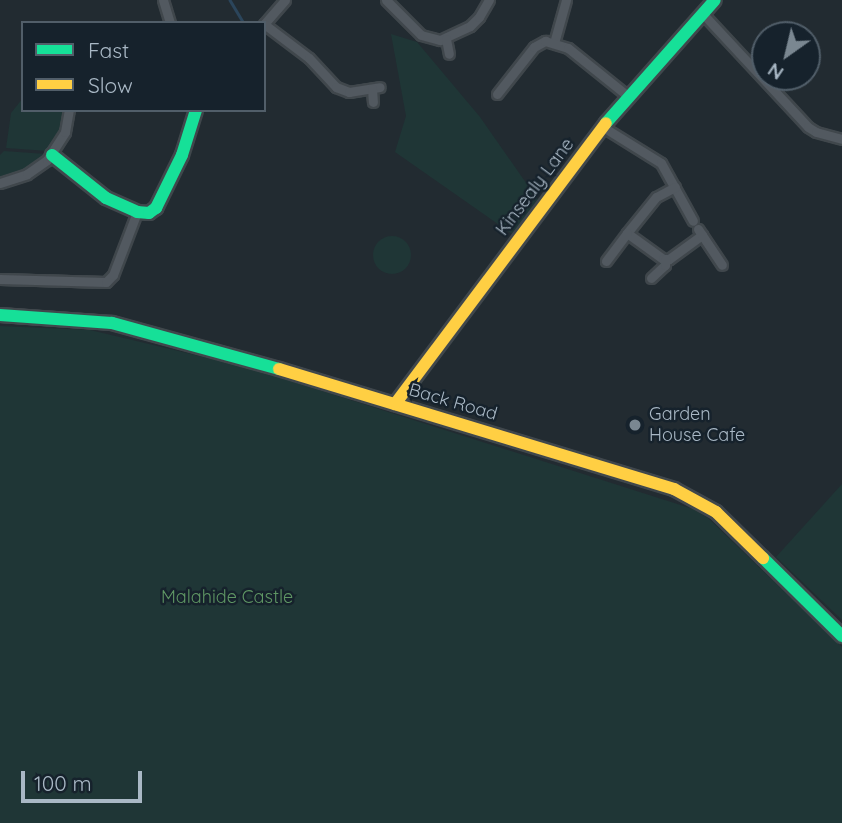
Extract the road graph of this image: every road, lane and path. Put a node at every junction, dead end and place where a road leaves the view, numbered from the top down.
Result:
1 (163, 0) edge
2 (285, 0) edge
3 (386, 0) edge
4 (489, 0) edge
5 (715, 0) edge
6 (562, 1) edge
7 (703, 14) junction
8 (169, 21) edge
9 (266, 22) edge
10 (266, 26) edge
11 (446, 39) junction
12 (554, 43) junction
13 (449, 54) dead end
14 (497, 94) dead end
15 (628, 96) junction
16 (373, 102) dead end
17 (69, 112) edge
18 (195, 112) edge
19 (603, 127) junction
20 (842, 139) edge
21 (52, 155) junction
22 (0, 183) edge
23 (675, 187) junction
24 (137, 212) junction
25 (698, 228) junction
26 (627, 233) junction
27 (666, 259) junction
28 (606, 261) dead end
29 (722, 265) dead end
30 (651, 278) dead end
31 (0, 279) edge
32 (0, 315) edge
33 (395, 404) junction
34 (842, 636) edge

1 - 8 street
2 - 9 street
3 - 11 street
4 - 11 street
5 - 7 street, Kinsealy Lane
6 - 12 street
7 - 15 street, Kinsealy Lane
7 - 20 street
10 - 16 street
11 - 13 street
12 - 14 street
12 - 15 street
15 - 19 street, Kinsealy Lane
17 - 21 street
18 - 24 street
19 - 23 street
19 - 33 street, Kinsealy Lane
21 - 22 street
21 - 24 street
23 - 25 street
23 - 26 street
24 - 31 street
25 - 27 street
25 - 29 street
26 - 27 street
26 - 28 street
27 - 30 street
32 - 33 street, Back Road
33 - 34 street, Back Road

